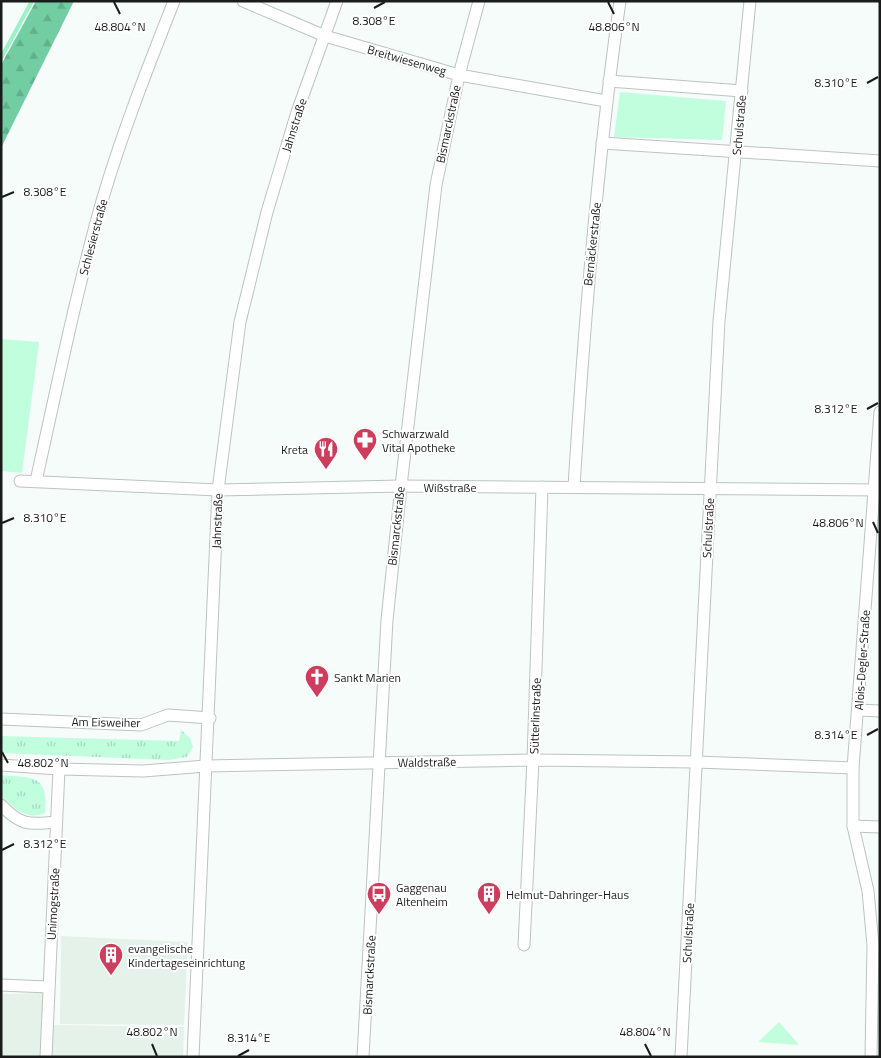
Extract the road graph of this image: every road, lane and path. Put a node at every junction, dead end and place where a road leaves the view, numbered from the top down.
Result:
1 (174, 1) edge
2 (243, 1) edge
3 (337, 1) edge
4 (479, 1) edge
5 (620, 1) edge
6 (750, 1) edge
7 (325, 36) junction
8 (459, 75) junction
9 (609, 81) junction
10 (742, 92) junction
11 (606, 100) junction
12 (602, 143) junction
13 (736, 152) junction
14 (880, 161) edge
15 (880, 412) edge
16 (20, 481) dead end
17 (36, 481) junction
18 (401, 486) junction
19 (542, 487) junction
20 (574, 487) junction
21 (710, 488) junction
22 (218, 490) junction
23 (877, 490) edge
24 (858, 710) junction
25 (880, 711) edge
26 (210, 718) junction
27 (1, 719) edge
28 (533, 760) junction
29 (696, 762) junction
30 (378, 764) junction
31 (1, 765) edge
32 (206, 766) junction
33 (852, 768) junction
34 (59, 769) junction
35 (1, 805) edge
36 (56, 822) junction
37 (852, 826) junction
38 (880, 827) edge
39 (524, 945) dead end
40 (1, 985) edge
41 (48, 987) junction
42 (876, 1012) edge
43 (46, 1057) edge
44 (193, 1057) edge
45 (364, 1057) edge
46 (682, 1057) edge
47 (871, 1057) edge

1 - 17 street, Schlesierstraße
2 - 7 street, Breitwiesenweg
3 - 7 street, Jahnstraße
4 - 8 street, Bismarckstraße
5 - 9 street, Bernäckerstraße
6 - 10 street, Schulstraße
7 - 8 street, Breitwiesenweg
7 - 22 street, Jahnstraße
8 - 11 street, Breitwiesenweg
8 - 18 street, Bismarckstraße
9 - 10 street
9 - 11 street, Bernäckerstraße
10 - 13 street, Schulstraße
11 - 12 street, Bernäckerstraße
12 - 13 street
12 - 20 street, Bernäckerstraße
13 - 14 street
13 - 21 street, Schulstraße
15 - 23 street, Alois-Degler-Straße
16 - 17 street, Wißstraße
17 - 22 street, Wißstraße
18 - 19 street, Wißstraße
18 - 22 street, Wißstraße
18 - 30 street, Bismarckstraße
19 - 20 street, Wißstraße
19 - 28 street, Sütterlinstraße
20 - 21 street, Wißstraße
21 - 23 street, Wißstraße
21 - 29 street, Schulstraße
22 - 26 street, Jahnstraße
23 - 24 street, Alois-Degler-Straße
24 - 25 street
24 - 33 street, Alois-Degler-Straße
26 - 27 street, Am Eisweiher
26 - 32 street, Jahnstraße
28 - 29 street, Waldstraße
28 - 30 street, Waldstraße
28 - 39 street, Sütterlinstraße
29 - 33 street, Waldstraße
29 - 46 street, Schulstraße
30 - 32 street, Waldstraße
30 - 45 street, Bismarckstraße
31 - 34 street, Waldstraße
32 - 34 street, Waldstraße
32 - 44 street, Jahnstraße
33 - 37 street, Alois-Degler-Straße
34 - 36 street, Unimogstraße
35 - 36 street
36 - 41 street, Unimogstraße
37 - 38 street
37 - 42 street, Alois-Degler-Straße
40 - 41 street
41 - 43 street, Unimogstraße
42 - 47 street, Alois-Degler-Straße

